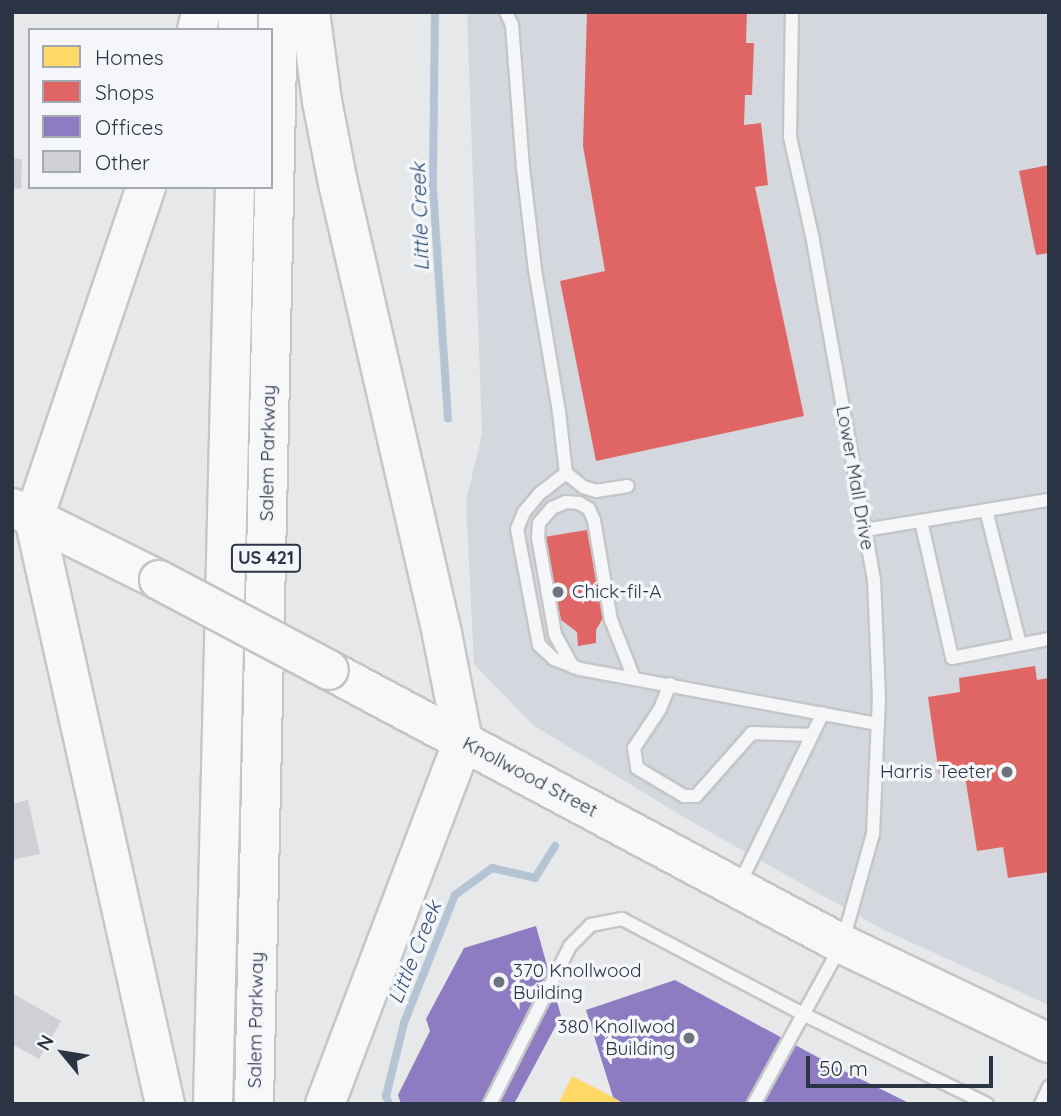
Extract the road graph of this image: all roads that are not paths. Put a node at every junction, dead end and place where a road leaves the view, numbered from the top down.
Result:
1 (278, 12) edge
2 (310, 12) edge
3 (506, 12) edge
4 (792, 12) edge
5 (145, 189) edge
6 (235, 189) edge
7 (566, 473) junction
8 (628, 486) dead end
9 (1049, 500) edge
10 (986, 510) junction
11 (23, 512) edge
12 (921, 521) junction
13 (865, 530) junction
14 (1049, 639) edge
15 (1020, 644) junction
16 (573, 667) junction
17 (634, 678) junction
18 (670, 684) junction
19 (823, 713) junction
20 (878, 724) junction
21 (813, 735) junction
22 (463, 741) junction
23 (738, 888) junction
24 (842, 944) junction
25 (803, 1014) junction
26 (1049, 1043) edge
27 (1049, 1087) edge
28 (165, 1104) edge
29 (213, 1104) edge
30 (254, 1104) edge
31 (325, 1104) edge
32 (490, 1104) edge
33 (754, 1104) edge
34 (986, 1104) edge
35 (1041, 1104) edge

1 - 30 main road, Salem Parkway / US 421
2 - 22 main road
3 - 7 lane
4 - 13 lane, Lower Mall Drive
5 - 11 main road
6 - 29 main road, Salem Parkway / US 421
7 - 8 lane
7 - 16 lane
9 - 10 lane
10 - 12 lane
10 - 15 lane
11 - 22 main road, Knollwood Street, bridge
11 - 28 main road
12 - 13 lane
12 - 15 lane
13 - 20 lane, Lower Mall Drive
14 - 15 lane
16 - 17 lane
16 - 17 lane
17 - 18 lane
18 - 19 lane
18 - 21 lane
19 - 20 lane
19 - 21 lane
20 - 24 lane, Lower Mall Drive
21 - 23 lane
22 - 23 main road, Knollwood Street
22 - 31 main road
23 - 24 main road, Knollwood Street
24 - 25 lane, Lower Mall Drive
24 - 26 main road, Knollwood Street
25 - 32 lane
25 - 33 lane, Lower Mall Drive
25 - 34 lane
27 - 35 lane

